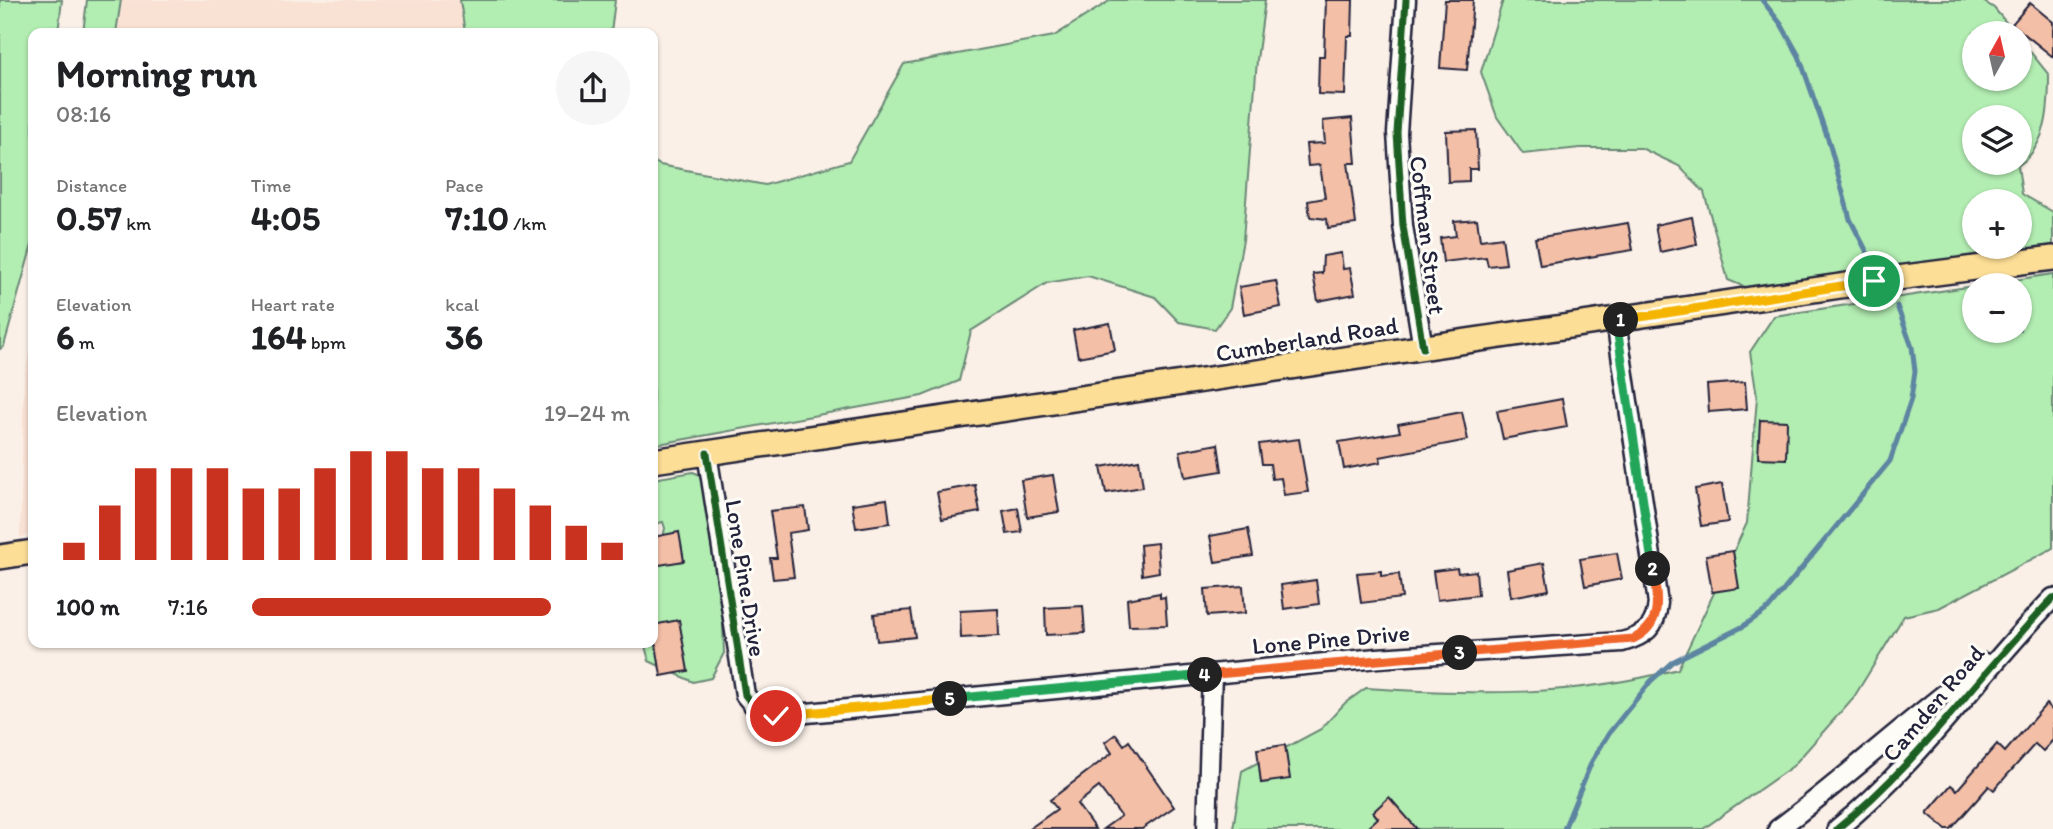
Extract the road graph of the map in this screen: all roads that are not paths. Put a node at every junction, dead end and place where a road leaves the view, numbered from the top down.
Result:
1 (1406, 0) edge
2 (2053, 258) edge
3 (1616, 321) junction
4 (1423, 348) junction
5 (707, 453) junction
6 (658, 460) edge
7 (28, 553) edge
8 (0, 557) edge
9 (2053, 598) edge
10 (2002, 651) junction
11 (1212, 674) junction
12 (1207, 829) edge
13 (1778, 829) edge
14 (1838, 829) edge

1 - 4 street, Coffman Street
2 - 3 main road, Cumberland Road
3 - 4 main road, Cumberland Road
3 - 11 street, Lone Pine Drive
4 - 5 main road, Cumberland Road
5 - 6 main road, Cumberland Road
5 - 11 street, Lone Pine Drive
7 - 8 main road
9 - 10 street, Camden Road
10 - 13 street, Camden Road
10 - 14 street, Camden Road
11 - 12 street

